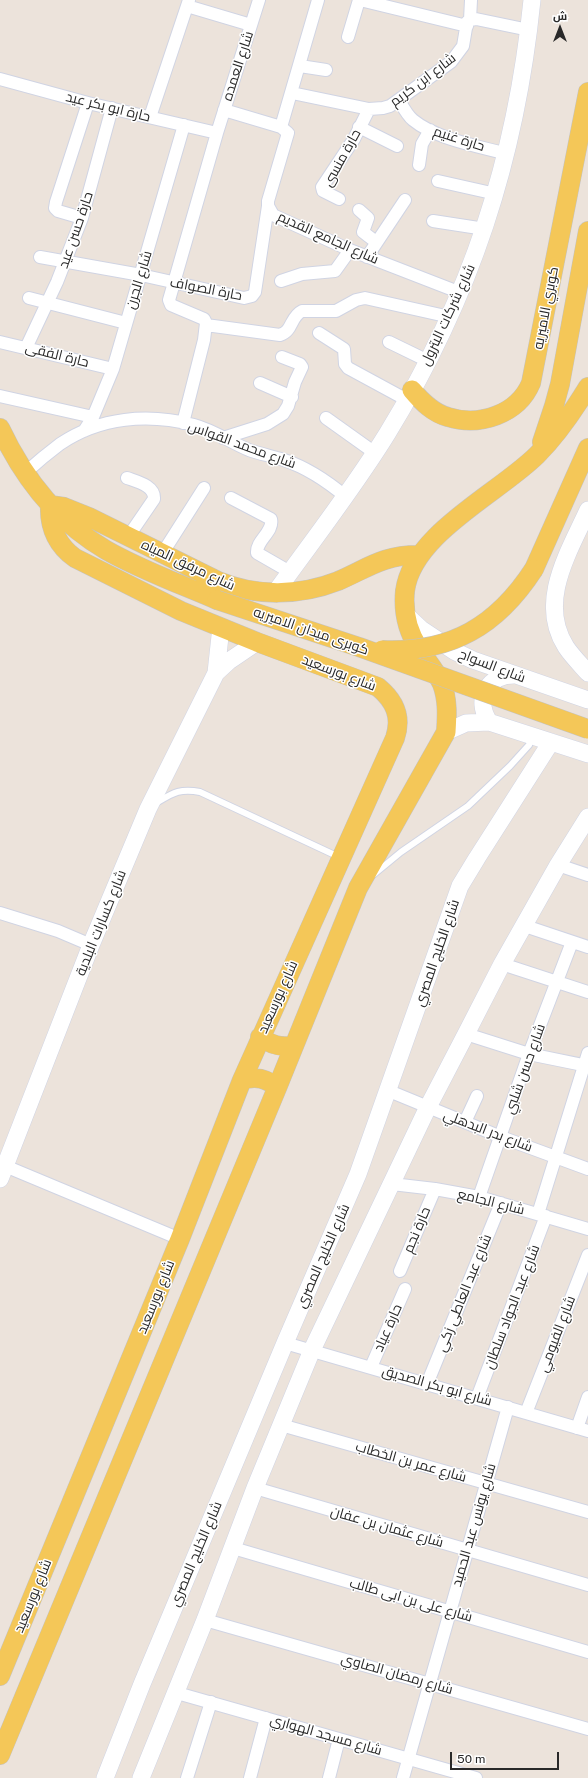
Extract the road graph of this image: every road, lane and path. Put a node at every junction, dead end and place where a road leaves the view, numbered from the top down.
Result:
1 (259, 0) edge
2 (318, 0) edge
3 (360, 0) edge
4 (471, 0) edge
5 (532, 0) edge
6 (188, 3) edge
7 (468, 23) junction
8 (251, 25) junction
9 (529, 30) junction
10 (348, 37) dead end
11 (300, 66) junction
12 (326, 70) dead end
13 (0, 79) edge
14 (588, 92) edge
15 (292, 93) junction
16 (399, 100) junction
17 (88, 103) junction
18 (112, 108) junction
19 (369, 109) junction
20 (224, 110) junction
21 (150, 117) junction
22 (184, 125) junction
23 (282, 127) junction
24 (359, 127) junction
25 (430, 130) junction
26 (217, 133) junction
27 (397, 146) dead end
28 (507, 154) junction
29 (419, 166) dead end
30 (438, 181) dead end
31 (496, 194) junction
32 (339, 199) dead end
33 (405, 200) dead end
34 (268, 206) junction
35 (359, 210) dead end
36 (82, 218) junction
37 (433, 221) dead end
38 (485, 229) junction
39 (588, 231) edge
40 (376, 242) junction
41 (350, 250) junction
42 (40, 257) dead end
43 (366, 257) junction
44 (66, 262) junction
45 (141, 275) junction
46 (281, 281) dead end
47 (174, 283) junction
48 (461, 293) junction
49 (29, 298) dead end
50 (48, 303) junction
51 (450, 317) junction
52 (126, 323) junction
53 (206, 324) junction
54 (319, 333) dead end
55 (0, 342) edge
56 (389, 342) dead end
57 (26, 348) junction
58 (282, 357) dead end
59 (428, 361) junction
60 (113, 370) junction
61 (260, 382) dead end
62 (588, 387) edge
63 (409, 395) junction
64 (0, 396) edge
65 (292, 397) junction
66 (93, 417) junction
67 (326, 418) dead end
68 (183, 423) junction
69 (0, 428) edge
70 (84, 431) junction
71 (223, 438) junction
72 (588, 448) edge
73 (375, 453) junction
74 (537, 455) junction
75 (25, 473) junction
76 (127, 478) dead end
77 (204, 488) dead end
78 (346, 497) junction
79 (231, 498) dead end
80 (50, 505) junction
81 (588, 510) edge
82 (128, 537) junction
83 (162, 554) junction
84 (418, 555) junction
85 (290, 572) junction
86 (275, 593) junction
87 (406, 615) junction
88 (220, 627) junction
89 (257, 642) junction
90 (359, 647) junction
91 (216, 673) junction
92 (588, 673) edge
93 (516, 675) junction
94 (588, 700) edge
95 (489, 722) junction
96 (588, 729) edge
97 (446, 732) junction
98 (533, 735) junction
99 (551, 742) junction
100 (588, 754) edge
101 (148, 809) junction
102 (588, 817) edge
103 (340, 858) junction
104 (558, 865) junction
105 (588, 875) edge
106 (358, 888) junction
107 (0, 913) edge
108 (525, 926) junction
109 (572, 942) junction
110 (91, 945) junction
111 (588, 947) edge
112 (502, 964) junction
113 (558, 981) junction
114 (588, 992) edge
115 (466, 1034) junction
116 (260, 1037) junction
117 (294, 1045) junction
118 (588, 1053) edge
119 (529, 1054) junction
120 (586, 1065) edge
121 (242, 1080) junction
122 (278, 1088) junction
123 (389, 1091) junction
124 (477, 1096) dead end
125 (428, 1107) junction
126 (465, 1122) junction
127 (501, 1137) junction
128 (556, 1157) junction
129 (588, 1168) edge
130 (3, 1173) edge
131 (392, 1184) junction
132 (435, 1189) junction
133 (478, 1197) junction
134 (501, 1203) junction
135 (542, 1215) junction
136 (588, 1229) edge
137 (180, 1239) junction
138 (588, 1255) edge
139 (400, 1271) dead end
140 (405, 1289) dead end
141 (285, 1343) junction
142 (312, 1350) junction
143 (371, 1367) junction
144 (427, 1384) junction
145 (588, 1397) edge
146 (477, 1398) junction
147 (508, 1407) junction
148 (526, 1413) junction
149 (281, 1425) junction
150 (582, 1429) edge
151 (486, 1483) junction
152 (255, 1488) junction
153 (588, 1512) edge
154 (233, 1548) junction
155 (467, 1550) junction
156 (588, 1585) edge
157 (450, 1611) junction
158 (205, 1620) junction
159 (588, 1652) edge
160 (0, 1676) edge
161 (429, 1684) junction
162 (177, 1692) junction
163 (211, 1702) junction
164 (266, 1718) junction
165 (588, 1729) edge
166 (339, 1739) junction
167 (0, 1755) edge
168 (408, 1758) junction
169 (104, 1778) edge
170 (141, 1778) edge
171 (187, 1778) edge
172 (250, 1778) edge
173 (329, 1778) edge
174 (403, 1778) edge
175 (476, 1778) edge

1 - 8 street, شارع العمده
2 - 11 street
3 - 7 street
3 - 10 street
4 - 7 street, شارع ابن كريم
5 - 9 street, شارع شركات البترول
6 - 8 street
6 - 21 street
7 - 9 street
7 - 16 street, شارع ابن كريم
8 - 20 street, شارع العمده
9 - 28 street, شارع شركات البترول
11 - 12 street
11 - 15 street
13 - 17 street, حارة ابو بكر عيد
14 - 63 main road, كوبري الاميريه
15 - 19 street, شارع ابن كريم
15 - 23 street
16 - 19 street, شارع ابن كريم
16 - 25 street, حارة غنيم
17 - 18 street, حارة ابو بكر عيد
17 - 36 street
18 - 21 street, حارة ابو بكر عيد
18 - 36 street, حارة حسن عيد
19 - 24 street, حارة منسى
20 - 23 street
20 - 26 street, شارع العمده
21 - 22 street, حارة ابو بكر عيد
22 - 26 street, حارة ابو بكر عيد
22 - 45 street, شارع الجرن
23 - 34 street, شارع الجامع القديم
24 - 27 street
24 - 32 street, حارة منسى
25 - 28 street, حارة غنيم
25 - 29 street
26 - 47 street
28 - 31 street, شارع شركات البترول
30 - 31 street
31 - 38 street, شارع شركات البترول
33 - 40 street
34 - 41 street, شارع الجامع القديم
34 - 47 street, حارة الصواف
35 - 40 street
36 - 44 street, حارة حسن عيد
37 - 38 street
38 - 48 street, شارع شركات البترول
39 - 74 main road, كوبري الاميريه
40 - 43 street
41 - 43 street, شارع الجامع القديم
41 - 46 street
42 - 44 street, حارة الصواف
43 - 48 street, شارع الجامع القديم
44 - 45 street, حارة الصواف
44 - 50 street, حارة حسن عيد
45 - 47 street, حارة الصواف
45 - 52 street, شارع الجرن
47 - 53 street
48 - 51 street, شارع شركات البترول
49 - 50 street
50 - 52 street
50 - 57 street, حارة حسن عيد
51 - 53 street
51 - 59 street, شارع شركات البترول
52 - 60 street, شارع الجرن
53 - 68 street
54 - 63 street
55 - 57 street, حارة الفقى
56 - 59 street
57 - 60 street, حارة الفقى
58 - 65 street
59 - 63 street, شارع شركات البترول
60 - 66 street, شارع الجرن
61 - 65 street
62 - 74 main road
63 - 73 street, شارع شركات البترول
64 - 66 street
65 - 71 street
66 - 70 street, شارع الجرن
67 - 73 street
68 - 70 street, شارع محمد القواس
68 - 71 street, شارع محمد القواس
69 - 75 main road
70 - 75 street, شارع محمد القواس
71 - 78 street, شارع محمد القواس
72 - 90 main road, bridge
73 - 78 street, شارع شركات البترول
74 - 84 main road
75 - 80 main road
76 - 82 street
77 - 83 street
78 - 85 street, شارع شركات البترول
79 - 85 street
80 - 82 main road, شارع مرفق المياه
80 - 88 main road, شارع بورسعيد
80 - 90 main road, كوبرى ميدان الاميريه, bridge
81 - 92 street
82 - 83 main road, شارع مرفق المياه
83 - 86 main road, شارع مرفق المياه
84 - 86 main road, شارع مرفق المياه
84 - 87 main road
85 - 86 street, شارع شركات البترول
87 - 93 street, شارع السواح
87 - 97 main road
88 - 89 main road, شارع بورسعيد
88 - 91 street, شارع كسارات البلدية
89 - 91 street, شارع كسارات البلدية
89 - 103 main road, شارع بورسعيد
90 - 96 main road, كوبرى ميدان الاميريه, bridge
91 - 101 street, شارع كسارات البلدية
93 - 94 street, شارع السواح
93 - 95 street
95 - 97 street
95 - 98 street
97 - 106 main road
98 - 99 street
98 - 106 lane
99 - 100 street
99 - 123 street, شارع الخليج المصري
101 - 103 lane
101 - 110 street, شارع كسارات البلدية
102 - 104 street, شارع الخليج المصري
103 - 116 main road, شارع بورسعيد
104 - 105 street
104 - 108 street, شارع الخليج المصري
106 - 117 main road
107 - 110 street
108 - 109 street
108 - 112 street, شارع الخليج المصري
109 - 111 street
109 - 113 street, شارع حسن شلبي
110 - 130 street, شارع كسارات البلدية
112 - 113 street
112 - 115 street, شارع الخليج المصري
113 - 114 street
113 - 119 street, شارع حسن شلبي
115 - 119 street
115 - 125 street, شارع الخليج المصري
116 - 117 main road
116 - 121 main road, شارع بورسعيد
117 - 122 main road
118 - 120 street, شارع عبد الجواد سلطان
119 - 120 street
119 - 127 street, شارع حسن شلبي
120 - 128 street, شارع عبد الجواد سلطان
121 - 122 main road
121 - 137 main road, شارع بورسعيد
122 - 167 main road
123 - 125 street, شارع بدر البدهلي
123 - 141 street, شارع الخليج المصري
124 - 126 street
125 - 126 street, شارع بدر البدهلي
125 - 131 street, شارع الخليج المصري
126 - 127 street, شارع بدر البدهلي
127 - 128 street, شارع بدر البدهلي
127 - 133 street, شارع حسن شلبي
128 - 129 street, شارع بدر البدهلي
128 - 135 street, شارع عبد الجواد سلطان
130 - 137 street
131 - 132 street, شارع الجامع
131 - 142 street, شارع الخليج المصري
132 - 133 street, شارع الجامع
132 - 139 street, حارة نجم
133 - 134 street, شارع الجامع
134 - 135 street, شارع الجامع
134 - 144 street, شارع عبد العاطي زكي
135 - 136 street, شارع الجامع
135 - 146 street, شارع عبد الجواد سلطان
137 - 160 main road, شارع بورسعيد
138 - 148 street, شارع الفيومي
140 - 143 street, حارة عياد
141 - 142 street, شارع ابو بكر الصديق
141 - 169 street, شارع الخليج المصري
142 - 143 street, شارع ابو بكر الصديق
142 - 149 street, شارع الخليج المصري
143 - 144 street, شارع ابو بكر الصديق
144 - 146 street, شارع ابو بكر الصديق
145 - 150 street
146 - 147 street, شارع ابو بكر الصديق
147 - 148 street, شارع ابو بكر الصديق
147 - 151 street, شارع يونس عبد الحميد
148 - 150 street, شارع ابو بكر الصديق
149 - 151 street, شارع عمر بن الخطاب
149 - 152 street, شارع الخليج المصري
151 - 153 street, شارع عمر بن الخطاب
151 - 155 street, شارع يونس عبد الحميد
152 - 154 street, شارع الخليج المصري
152 - 155 street, شارع عثمان بن عفان
154 - 157 street, شارع على بن ابى طالب
154 - 158 street, شارع الخليج المصري
155 - 156 street, شارع عثمان بن عفان
155 - 157 street, شارع يونس عبد الحميد
157 - 159 street, شارع على بن ابى طالب
157 - 161 street, شارع يونس عبد الحميد
158 - 161 street, شارع رمضان الصاوي
158 - 162 street, شارع الخليج المصري
161 - 165 street, شارع رمضان الصاوي
161 - 168 street, شارع يونس عبد الحميد
162 - 163 street, شارع مسجد الهواري
162 - 170 street, شارع الخليج المصري
163 - 164 street, شارع مسجد الهواري
163 - 171 street
164 - 166 street, شارع مسجد الهواري
164 - 172 street
166 - 168 street, شارع مسجد الهواري
166 - 173 street
168 - 174 street, شارع يونس عبد الحميد
168 - 175 street, شارع مسجد الهواري

